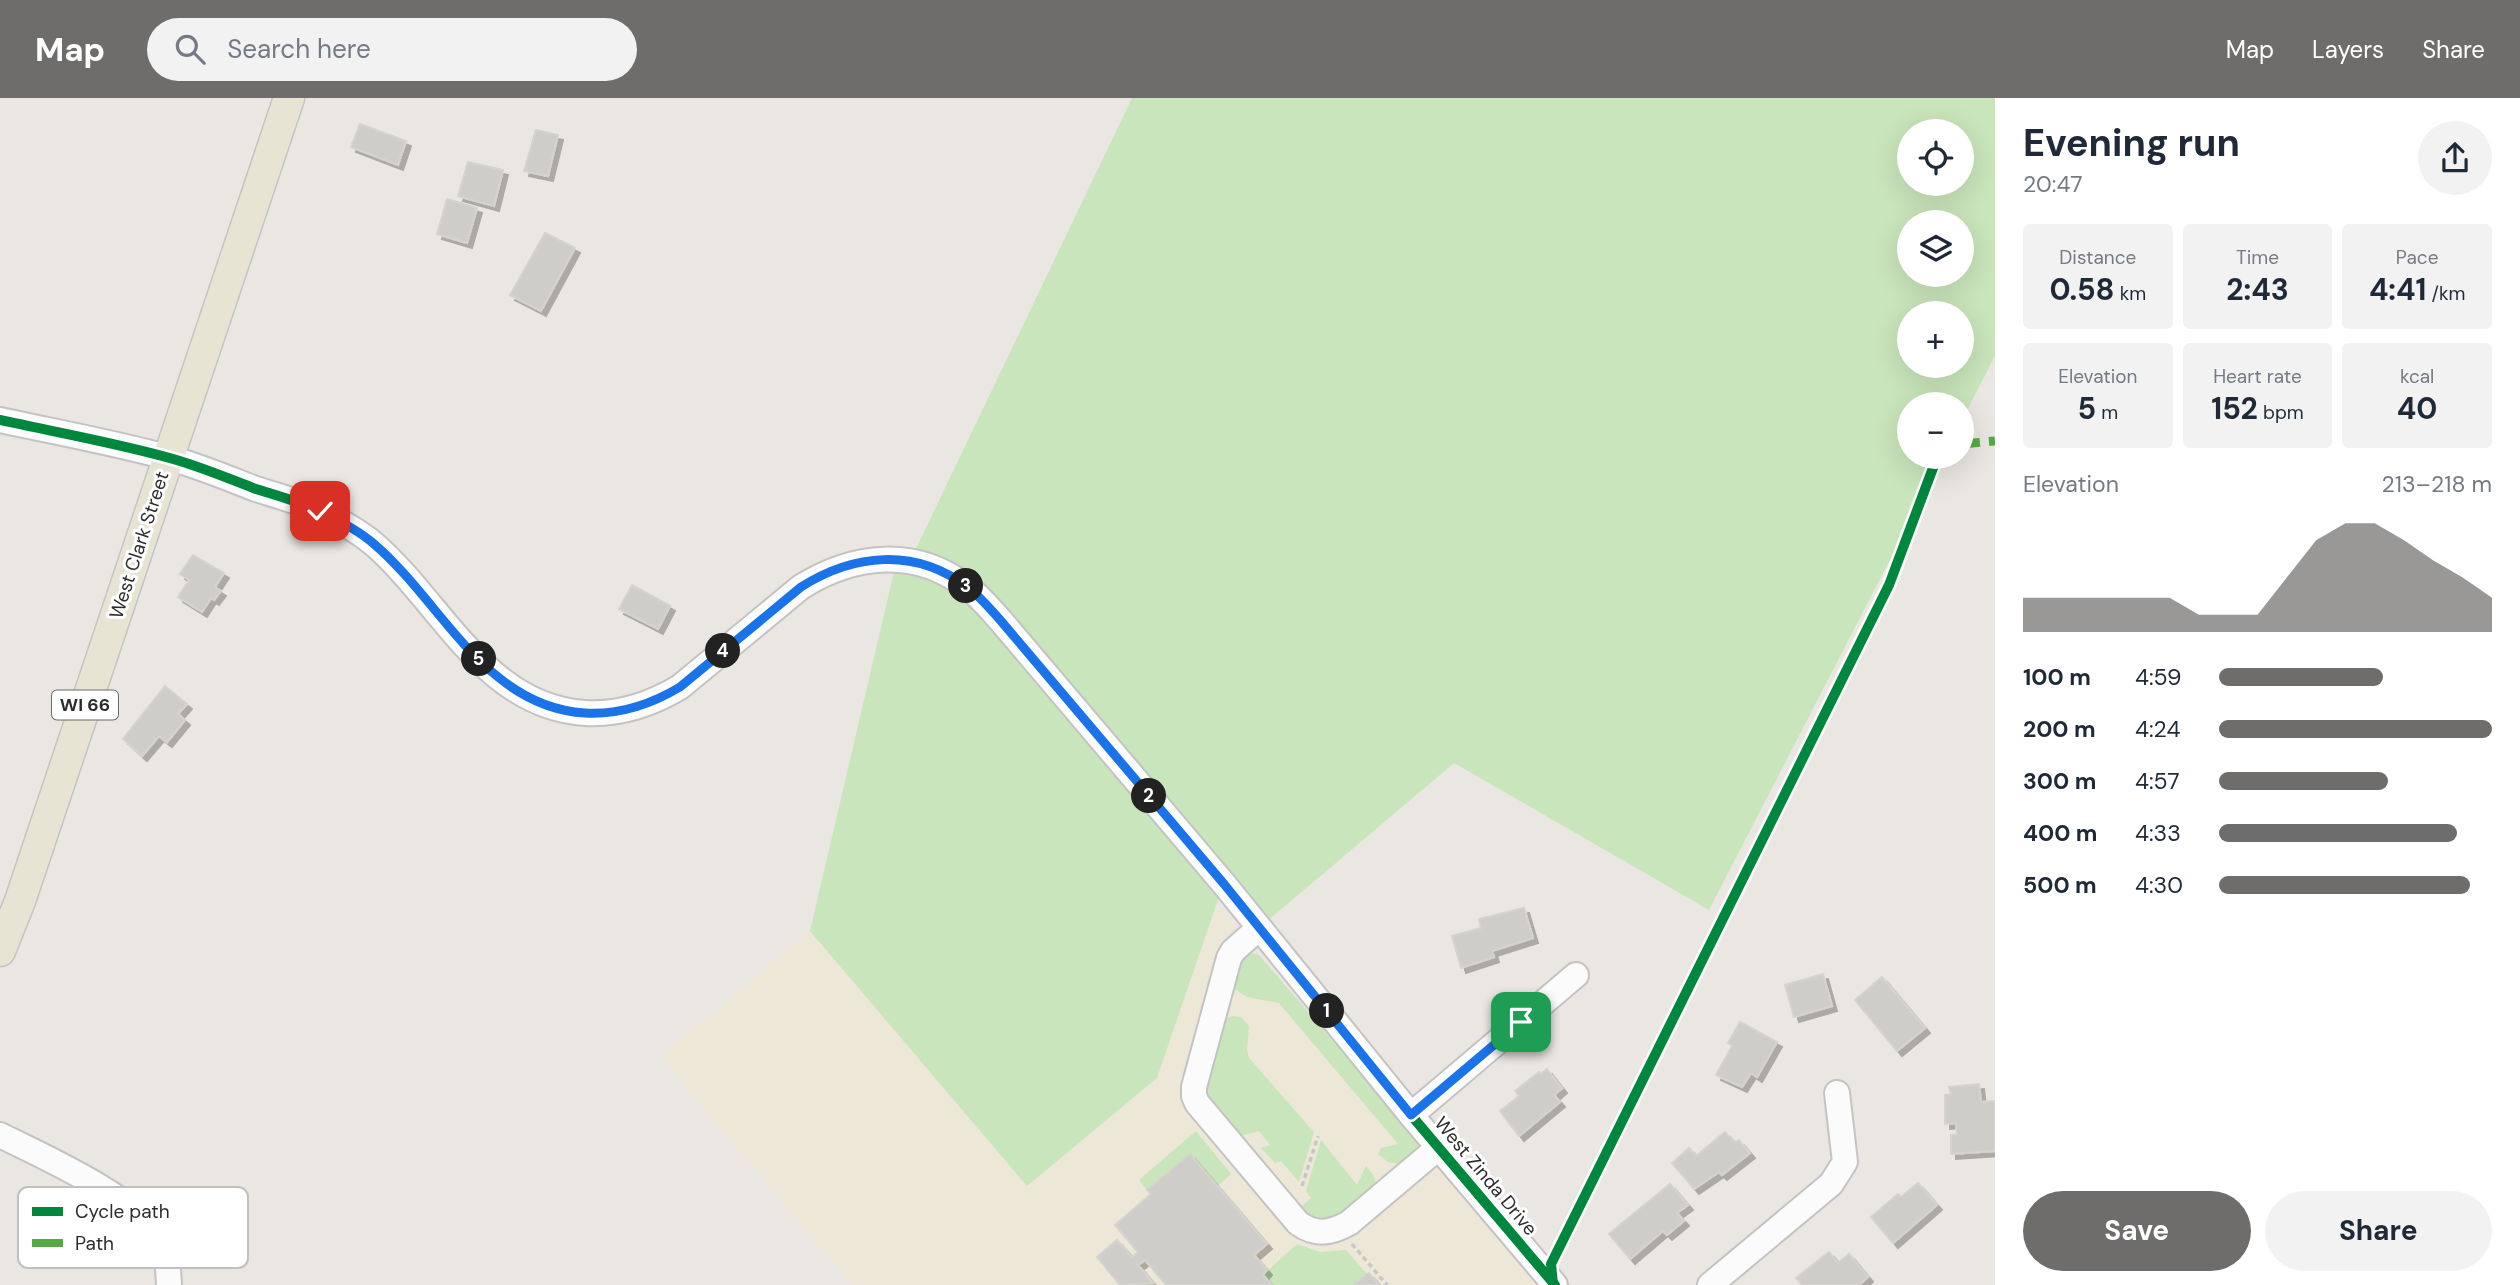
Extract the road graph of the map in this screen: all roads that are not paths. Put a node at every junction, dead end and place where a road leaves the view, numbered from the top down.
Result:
1 (289, 98) edge
2 (0, 420) edge
3 (168, 457) junction
4 (1259, 928) junction
5 (0, 951) edge
6 (1576, 975) dead end
7 (1837, 1093) dead end
8 (1411, 1115) junction
9 (0, 1135) edge
10 (1439, 1147) junction
11 (100, 1187) edge
12 (1555, 1285) edge
13 (1710, 1285) edge

1 - 3 main road, West Clark Street / WI 66
2 - 3 street, West Zinda Drive
3 - 4 street, West Zinda Drive
3 - 5 main road, West Clark Street / WI 66
4 - 8 street, West Zinda Drive
4 - 10 street
6 - 8 street
7 - 13 street
8 - 10 street, West Zinda Drive
9 - 11 street
10 - 12 street, West Zinda Drive

